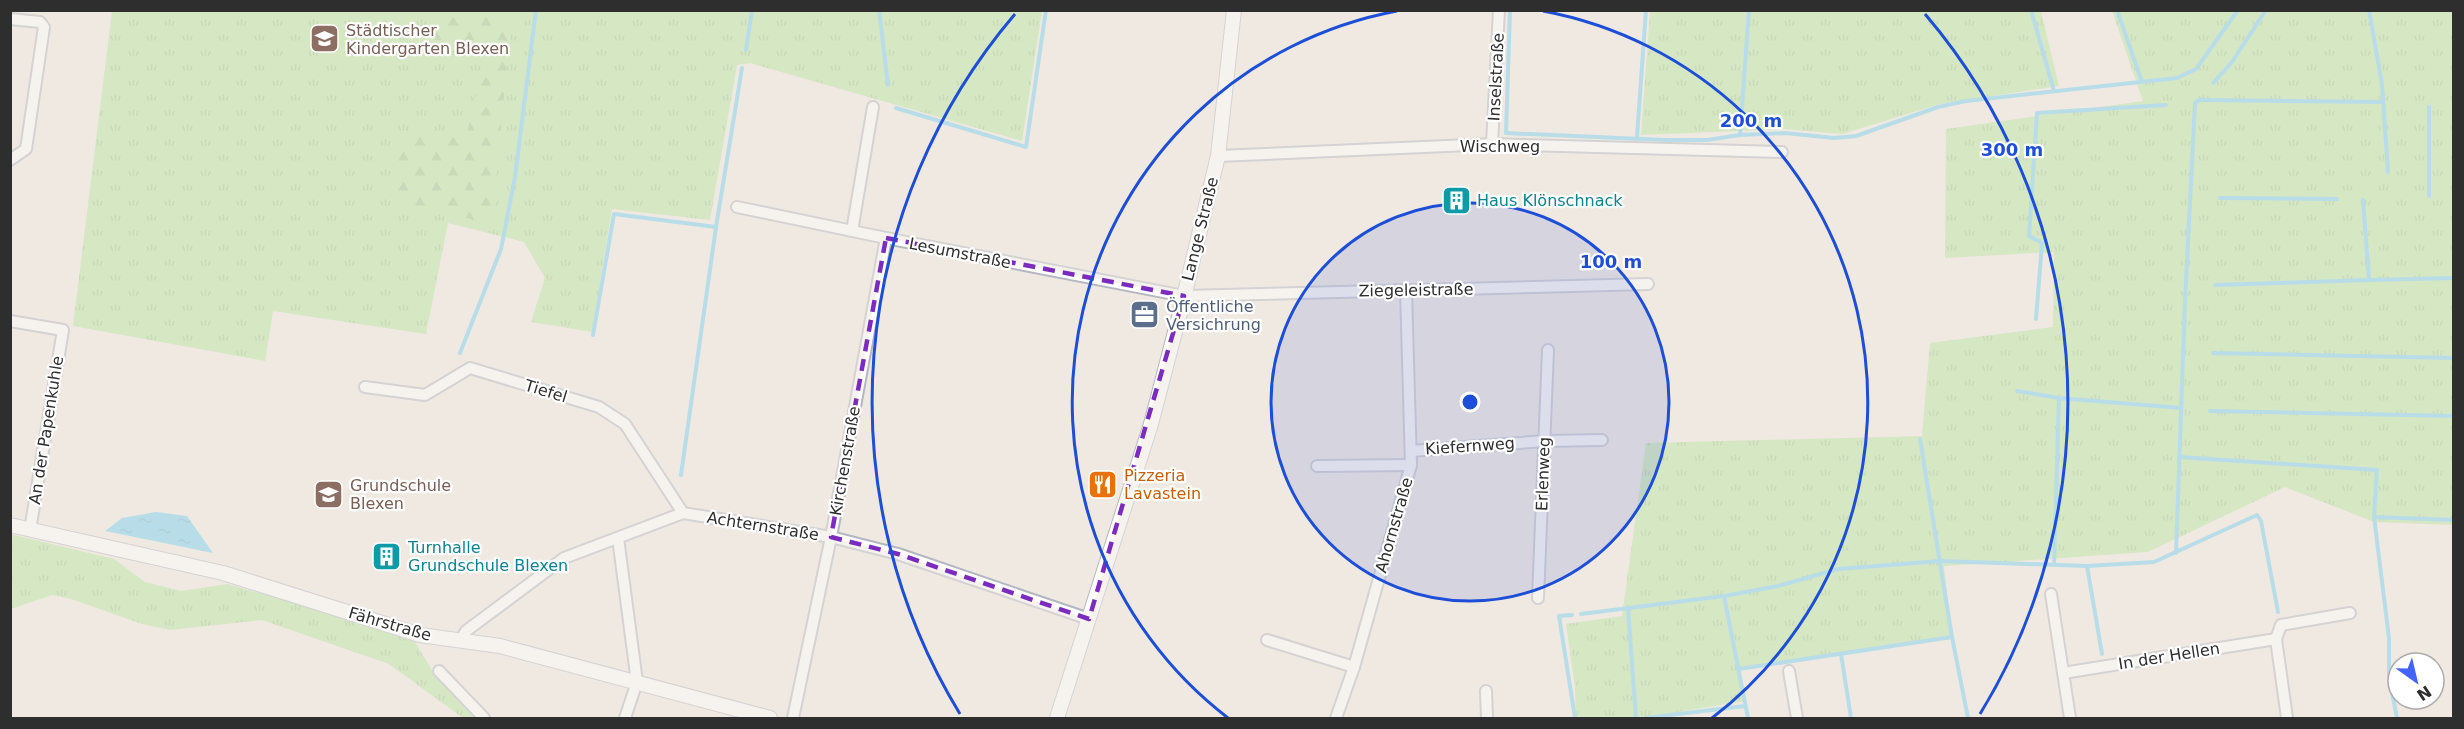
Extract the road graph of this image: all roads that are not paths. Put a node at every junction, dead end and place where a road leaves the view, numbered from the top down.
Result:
1 (1234, 10) edge
2 (1499, 10) edge
3 (10, 19) edge
4 (873, 107) dead end
5 (1492, 144) junction
6 (1782, 152) dead end
7 (1218, 156) junction
8 (10, 160) edge
9 (737, 207) dead end
10 (852, 231) junction
11 (886, 238) junction
12 (1648, 284) dead end
13 (1406, 290) junction
14 (1184, 296) junction
15 (10, 321) edge
16 (1548, 350) dead end
17 (365, 387) dead end
18 (1602, 440) dead end
19 (1545, 441) junction
20 (1411, 451) junction
21 (1412, 465) junction
22 (1317, 466) dead end
23 (683, 513) junction
24 (10, 525) edge
25 (30, 530) junction
26 (831, 537) junction
27 (618, 538) junction
28 (2051, 594) dead end
29 (1538, 598) dead end
30 (2350, 612) dead end
31 (1089, 619) junction
32 (2276, 639) junction
33 (461, 640) junction
34 (1267, 640) dead end
35 (1354, 667) junction
36 (1789, 671) dead end
37 (439, 672) dead end
38 (2063, 673) junction
39 (637, 682) junction
40 (1486, 691) dead end
41 (484, 718) edge
42 (625, 718) edge
43 (770, 718) edge
44 (793, 718) edge
45 (1057, 718) edge
46 (1336, 718) edge
47 (1487, 718) edge
48 (1797, 718) edge
49 (2070, 718) edge
50 (2287, 718) edge

1 - 7 street, Lange Straße
2 - 5 street, Inselstraße
3 - 8 street
4 - 10 street
5 - 6 street, Wischweg
5 - 7 street, Wischweg
7 - 14 street, Lange Straße
9 - 10 street, Lesumstraße
10 - 11 street, Lesumstraße
11 - 14 street, Lesumstraße
11 - 26 street, Kirchenstraße
12 - 13 street, Ziegeleistraße
13 - 14 street, Ziegeleistraße
13 - 20 street, Ahornstraße
14 - 31 street, Lange Straße
15 - 25 street, An der Papenkuhle
16 - 19 street, Erlenweg
17 - 23 street, Tiefel
18 - 19 street, Kiefernweg
19 - 20 street, Kiefernweg
19 - 29 street, Erlenweg
20 - 21 street, Ahornstraße
21 - 22 street
21 - 35 street, Ahornstraße
23 - 26 street, Achternstraße
23 - 27 street
24 - 25 street, Fährstraße
25 - 33 street, Fährstraße
26 - 31 street, Achternstraße
26 - 44 street, Kirchenstraße
27 - 33 street
27 - 39 street
28 - 38 street
30 - 32 street
31 - 45 street, Lange Straße
32 - 38 street, In der Hellen
32 - 50 street
33 - 39 street, Fährstraße
34 - 35 street
35 - 46 street, Ahornstraße
36 - 48 street
37 - 41 street
38 - 49 street
39 - 42 street
39 - 43 street, Fährstraße
40 - 47 street

